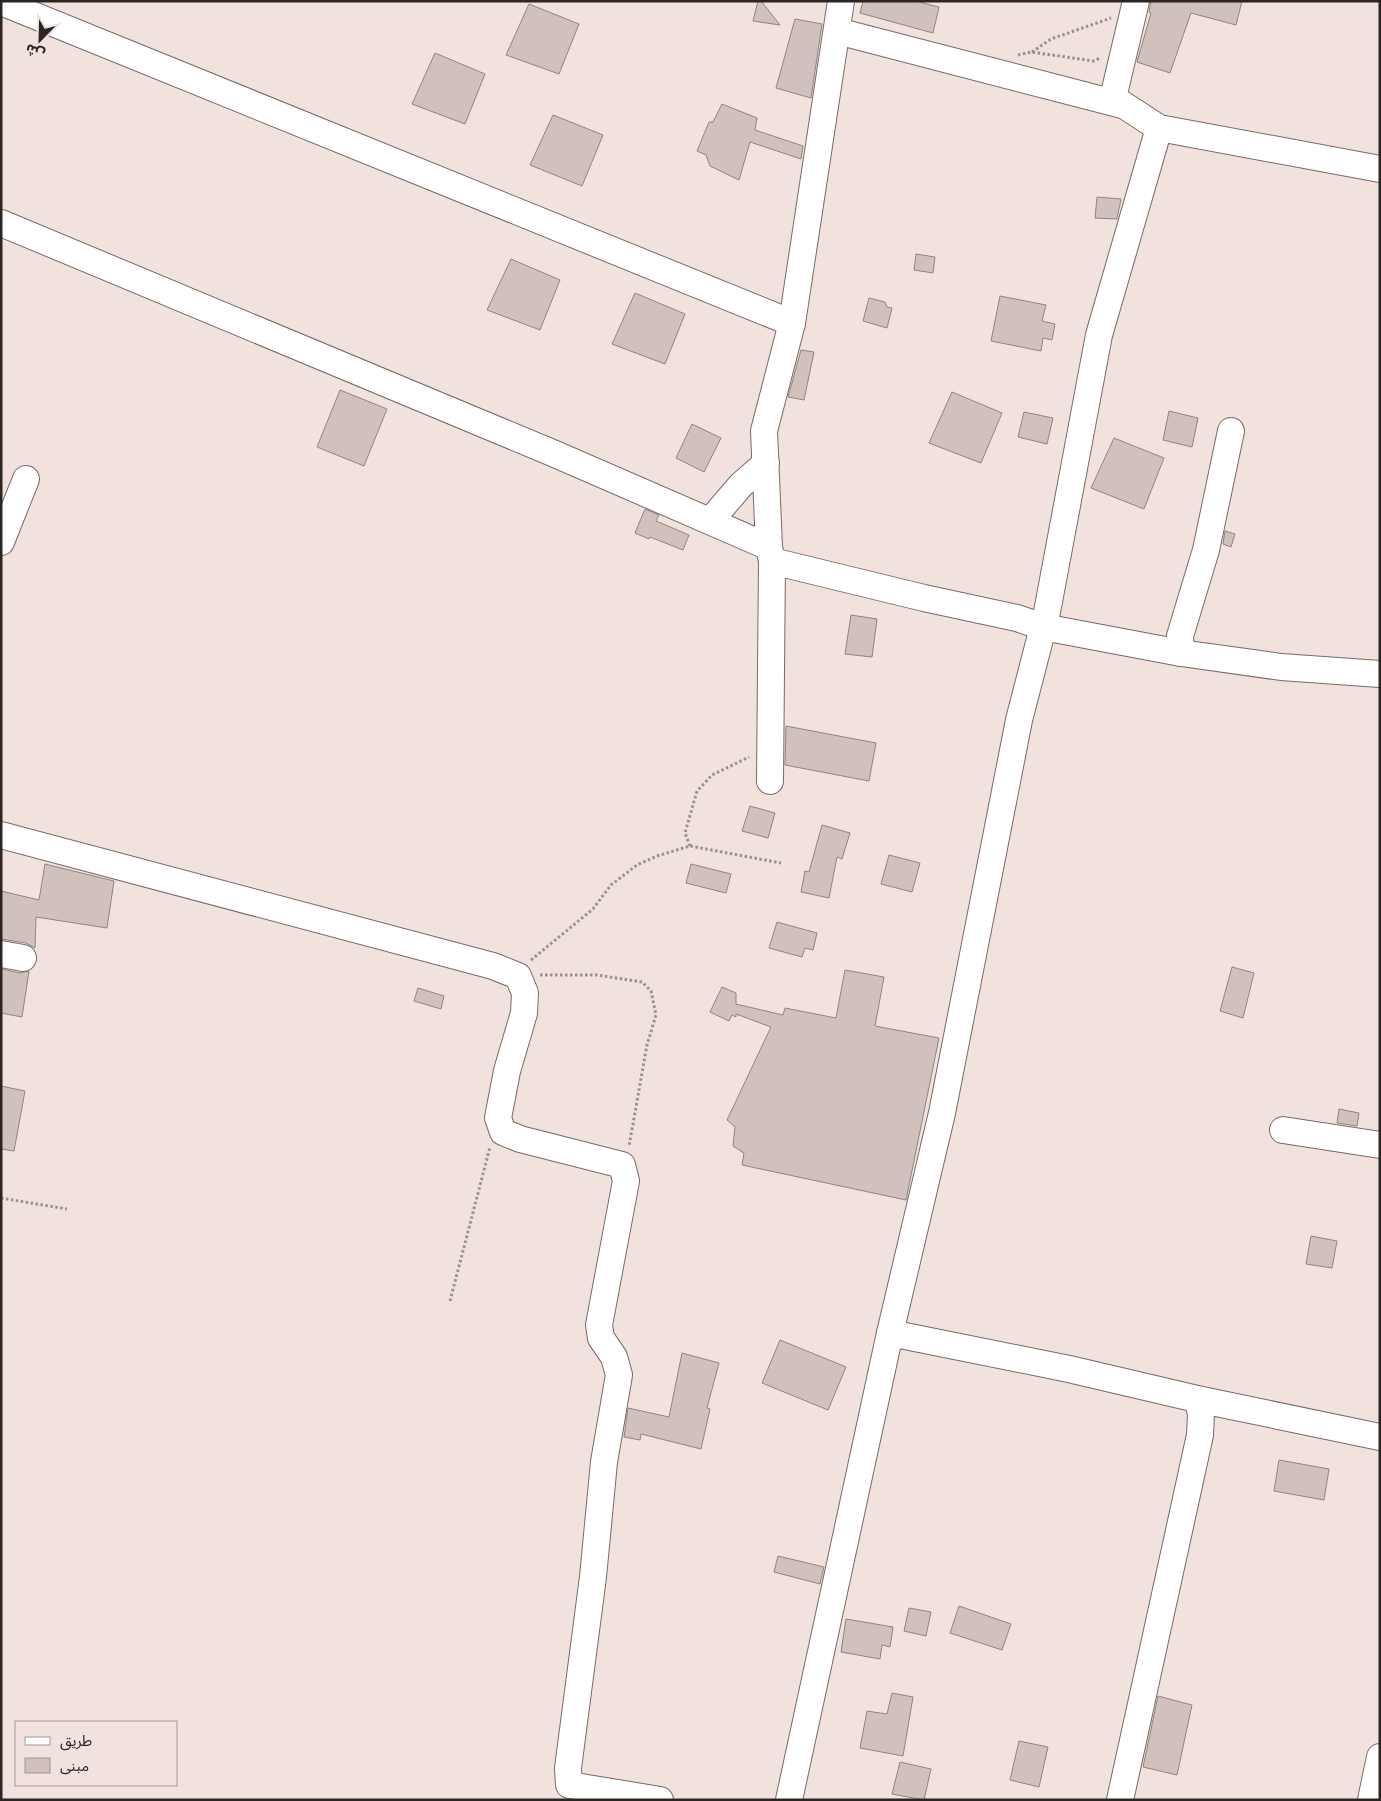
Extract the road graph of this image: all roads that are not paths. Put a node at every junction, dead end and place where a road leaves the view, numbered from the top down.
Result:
1 (841, 1) edge
2 (1, 2) edge
3 (1131, 22) edge
4 (837, 31) junction
5 (1122, 106) junction
6 (1159, 128) junction
7 (1380, 169) edge
8 (1, 223) edge
9 (792, 323) junction
10 (1231, 431) dead end
11 (766, 463) junction
12 (26, 480) dead end
13 (710, 522) junction
14 (1, 542) edge
15 (771, 554) junction
16 (1044, 627) junction
17 (1181, 653) junction
18 (1380, 674) edge
19 (770, 781) dead end
20 (1, 835) edge
21 (1283, 1130) dead end
22 (1380, 1145) edge
23 (890, 1333) junction
24 (1197, 1399) junction
25 (1380, 1437) edge
26 (1380, 1757) edge
27 (566, 1792) edge
28 (660, 1800) edge
29 (789, 1800) edge
30 (1120, 1800) edge
31 (1371, 1800) edge

1 - 4 street
2 - 9 street
3 - 5 street
4 - 5 street
4 - 9 street
5 - 6 street
6 - 7 street
6 - 16 street
8 - 13 street
9 - 11 street
10 - 17 street
11 - 13 street
11 - 15 street
12 - 14 street
13 - 15 street
15 - 16 street
15 - 19 street
16 - 17 street
16 - 23 street
17 - 18 street
20 - 27 street
21 - 22 street
23 - 24 street
23 - 29 street
24 - 25 street
24 - 30 street
26 - 31 street
27 - 28 street

